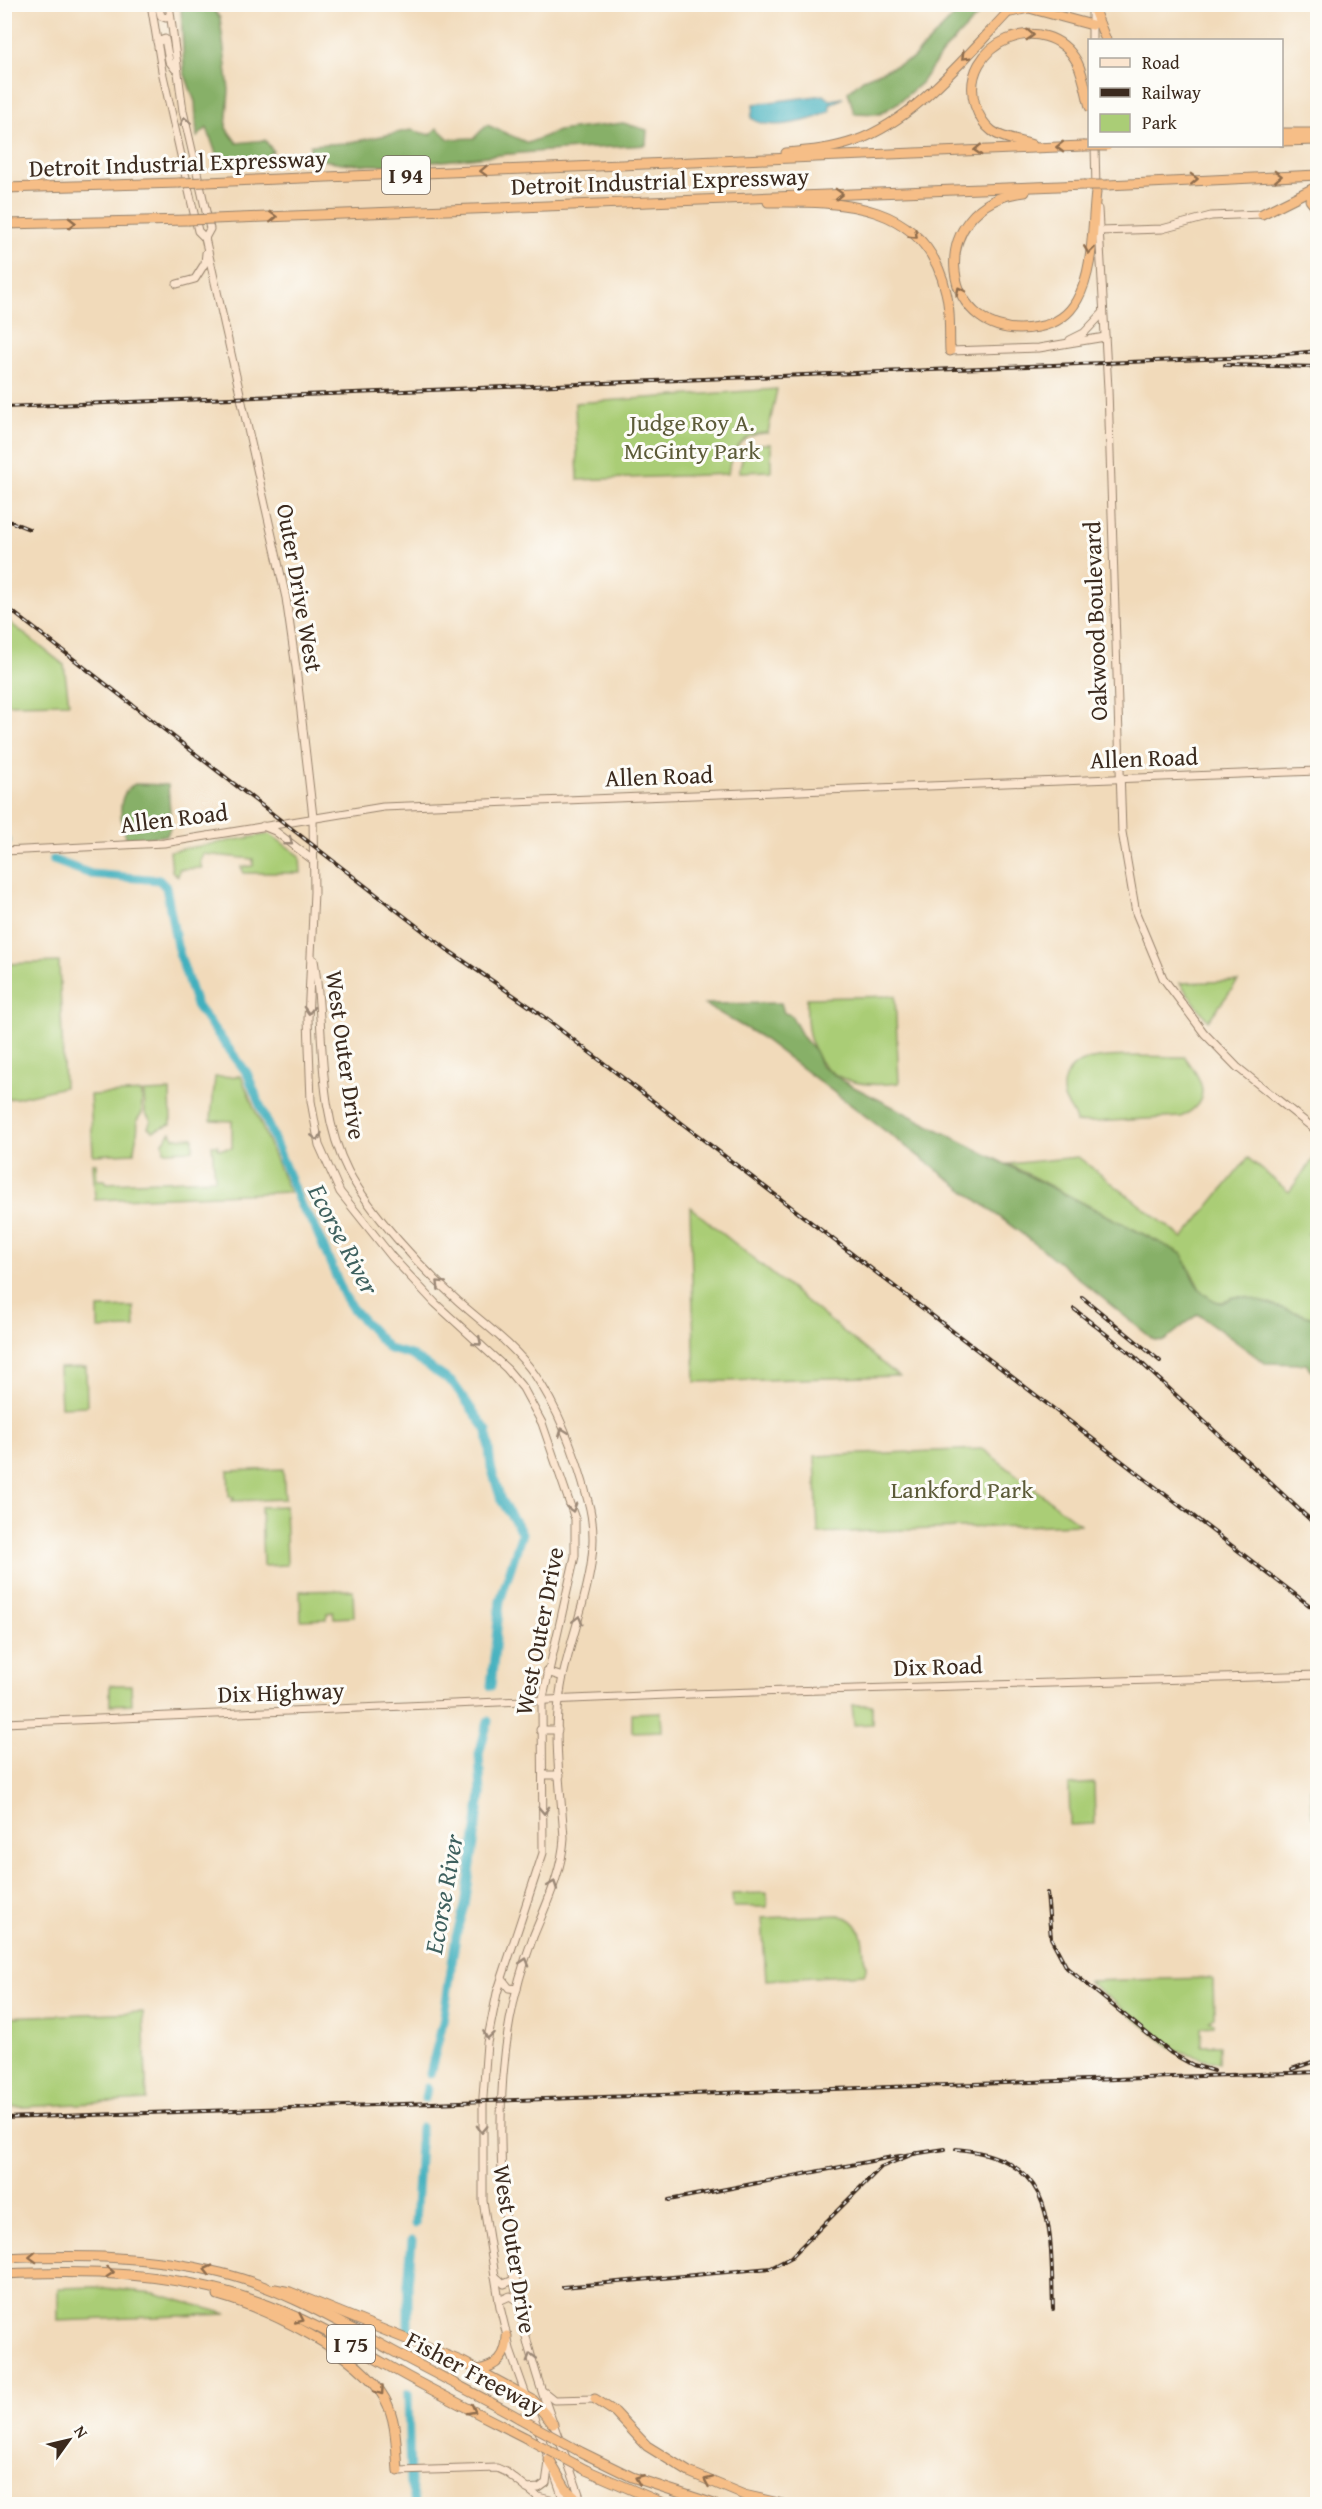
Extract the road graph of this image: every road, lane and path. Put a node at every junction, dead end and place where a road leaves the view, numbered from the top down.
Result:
1 (151, 4) edge
2 (158, 4) edge
3 (169, 4) edge
4 (1016, 4) edge
5 (1092, 5) edge
6 (1006, 14) junction
7 (170, 15) junction
8 (1092, 25) junction
9 (1092, 39) edge
10 (1106, 39) edge
11 (157, 42) junction
12 (176, 72) junction
13 (1088, 103) edge
14 (1283, 134) edge
15 (1317, 134) edge
16 (1317, 140) edge
17 (1283, 141) edge
18 (1088, 146) edge
19 (1036, 147) junction
20 (1095, 147) edge
21 (727, 159) junction
22 (1317, 175) edge
23 (1062, 186) junction
24 (1317, 187) edge
25 (4, 188) edge
26 (1096, 192) junction
27 (696, 200) junction
28 (1317, 210) edge
29 (1262, 214) joint
30 (4, 224) edge
31 (1100, 231) junction
32 (205, 240) junction
33 (177, 284) dead end
34 (1102, 314) junction
35 (1105, 337) junction
36 (1054, 345) junction
37 (950, 351) joint
38 (1317, 771) edge
39 (1120, 778) junction
40 (313, 817) junction
41 (263, 826) junction
42 (4, 850) edge
43 (314, 861) junction
44 (312, 951) junction
45 (1317, 1132) edge
46 (547, 1672) junction
47 (1317, 1675) edge
48 (563, 1677) junction
49 (559, 1701) junction
50 (542, 1702) junction
51 (4, 1723) edge
52 (540, 1730) junction
53 (558, 1730) junction
54 (543, 1775) junction
55 (560, 1775) junction
56 (502, 1979) junction
57 (517, 1989) junction
58 (4, 2258) edge
59 (4, 2274) edge
60 (495, 2276) junction
61 (164, 2278) junction
62 (516, 2279) junction
63 (264, 2287) junction
64 (499, 2301) junction
65 (519, 2302) junction
66 (507, 2336) junction
67 (477, 2370) junction
68 (541, 2388) junction
69 (526, 2397) junction
70 (595, 2399) joint
71 (554, 2424) junction
72 (549, 2460) junction
73 (406, 2471) joint
74 (527, 2489) junction
75 (565, 2504) edge
76 (582, 2505) edge
77 (665, 2505) edge
78 (714, 2505) edge
79 (783, 2505) edge

1 - 11 main road
2 - 7 main road
3 - 7 main road
4 - 6 highway
5 - 8 main road
5 - 10 highway
6 - 8 highway
6 -> 21 highway
7 - 12 main road
8 - 9 main road
11 - 12 main road
11 - 32 main road
32 -> 12 main road
19 -> 13 highway
14 - 15 highway
16 - 17 highway
18 -> 19 highway, Detroit Industrial Expressway / I 94, bridge
19 -> 21 highway, Detroit Industrial Expressway / I 94
20 - 26 main road, Oakwood Boulevard
21 -> 25 highway, Detroit Industrial Expressway / I 94, bridge
23 -> 22 highway, Detroit Industrial Expressway / I 94, bridge
26 -> 23 highway
27 -> 23 highway, Detroit Industrial Expressway / I 94
24 - 28 highway
24 - 29 highway
26 - 31 main road, Oakwood Boulevard
30 -> 27 highway, Detroit Industrial Expressway / I 94, bridge
27 -> 37 highway
29 - 31 main road
31 - 34 main road, Oakwood Boulevard
32 - 33 main road
32 - 40 main road, Outer Drive West
34 - 35 main road, Oakwood Boulevard
34 - 36 main road
35 - 36 main road
35 - 39 main road, Oakwood Boulevard
36 - 37 main road
38 - 39 main road, Allen Road
39 - 40 main road, Allen Road
39 - 45 main road, Oakwood Boulevard
40 - 41 main road, Allen Road
40 - 43 main road, Outer Drive West
41 - 42 main road, Allen Road
41 -> 43 main road
43 - 44 main road, Outer Drive West
44 -> 46 main road, West Outer Drive
48 -> 44 main road, West Outer Drive
46 - 48 main road
46 - 50 main road, West Outer Drive
47 - 49 main road, Dix Road
48 - 49 main road, West Outer Drive
49 - 50 main road, Dix Highway
49 - 53 main road, West Outer Drive
50 - 51 main road, Dix Highway
50 - 52 main road, West Outer Drive
52 - 53 main road
52 - 54 main road, West Outer Drive
53 - 55 main road, West Outer Drive
54 - 55 main road
54 -> 56 main road, West Outer Drive
57 -> 55 main road, West Outer Drive
56 - 57 main road
56 -> 60 main road, West Outer Drive
57 - 62 main road, West Outer Drive
63 -> 58 highway, Fisher Freeway / I 75
59 -> 61 highway, Fisher Freeway / I 75
60 - 62 main road
60 - 64 main road, West Outer Drive
61 -> 73 highway
61 -> 77 highway, Fisher Freeway / I 75, bridge
62 - 65 main road, West Outer Drive
63 - 67 highway
78 -> 63 highway, Fisher Freeway / I 75, bridge
64 - 65 main road
64 - 66 main road, West Outer Drive
68 -> 65 main road, West Outer Drive
66 - 67 highway
66 - 69 main road, West Outer Drive
67 - 69 highway
68 - 70 main road
68 - 71 main road, West Outer Drive
69 - 71 highway
69 - 72 main road, West Outer Drive
79 -> 70 highway
71 - 76 main road, West Outer Drive
72 - 74 main road
72 - 75 main road, West Outer Drive
72 - 76 highway
73 - 74 main road
74 - 75 main road

